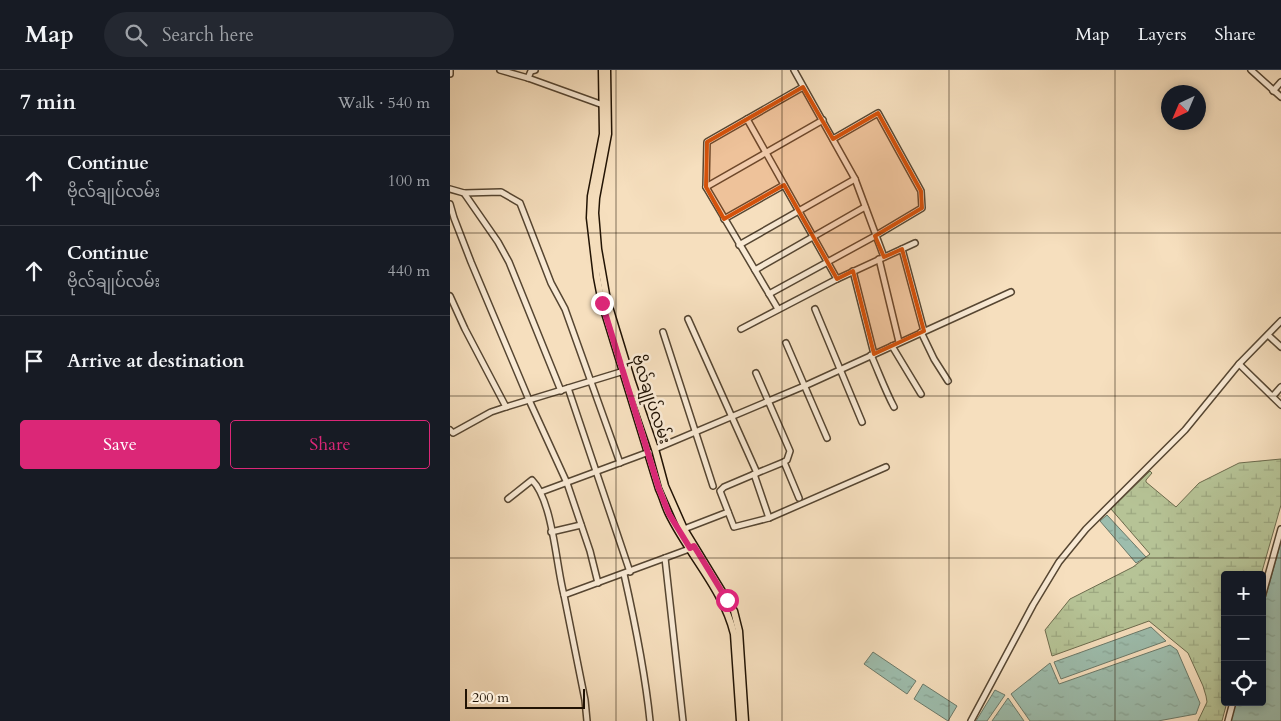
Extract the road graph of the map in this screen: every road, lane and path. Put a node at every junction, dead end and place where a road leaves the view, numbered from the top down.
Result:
1 (450, 70) edge
2 (500, 70) edge
3 (535, 70) edge
4 (602, 70) edge
5 (607, 70) edge
6 (794, 70) edge
7 (1251, 70) edge
8 (450, 74) edge
9 (528, 78) junction
10 (1281, 82) edge
11 (803, 87) junction
12 (1273, 91) junction
13 (1281, 97) edge
14 (603, 106) junction
15 (747, 119) junction
16 (823, 120) junction
17 (833, 139) junction
18 (766, 152) junction
19 (855, 179) junction
20 (784, 185) junction
21 (706, 187) junction
22 (450, 190) edge
23 (464, 193) junction
24 (450, 204) edge
25 (865, 207) junction
26 (798, 211) junction
27 (724, 219) junction
28 (875, 236) junction
29 (813, 237) junction
30 (915, 243) dead end
31 (739, 244) junction
32 (902, 249) junction
33 (881, 258) junction
34 (828, 262) junction
35 (755, 270) junction
36 (853, 271) junction
37 (836, 279) junction
38 (1011, 292) dead end
39 (769, 294) junction
40 (450, 296) edge
41 (778, 309) junction
42 (815, 309) dead end
43 (688, 319) dead end
44 (1281, 321) edge
45 (741, 329) dead end
46 (662, 332) dead end
47 (922, 332) junction
48 (1268, 335) junction
49 (899, 342) junction
50 (786, 343) dead end
51 (892, 346) junction
52 (1281, 347) edge
53 (872, 355) junction
54 (1238, 364) junction
55 (840, 370) junction
56 (624, 371) junction
57 (756, 373) dead end
58 (948, 380) dead end
59 (590, 382) junction
60 (804, 386) junction
61 (1281, 387) edge
62 (568, 388) junction
63 (561, 390) junction
64 (921, 394) dead end
65 (1273, 396) junction
66 (530, 400) junction
67 (769, 401) junction
68 (1281, 405) edge
69 (506, 407) junction
70 (894, 407) dead end
71 (733, 417) junction
72 (862, 422) dead end
73 (450, 430) edge
74 (695, 433) junction
75 (827, 438) dead end
76 (652, 451) junction
77 (784, 462) junction
78 (620, 463) junction
79 (886, 467) dead end
80 (596, 472) junction
81 (755, 474) junction
82 (567, 483) junction
83 (713, 486) dead end
84 (541, 492) junction
85 (799, 498) dead end
86 (508, 499) dead end
87 (728, 512) junction
88 (769, 518) junction
89 (581, 524) junction
90 (684, 529) junction
91 (1281, 529) edge
92 (551, 532) junction
93 (692, 547) junction
94 (665, 558) junction
95 (630, 572) junction
96 (624, 574) junction
97 (598, 583) junction
98 (1266, 583) edge
99 (564, 596) junction
100 (1232, 706) edge
101 (588, 721) edge
102 (650, 721) edge
103 (683, 721) edge
104 (740, 721) edge
105 (745, 721) edge
106 (971, 721) edge
107 (1228, 721) edge

1 - 8 street
2 - 9 street
3 - 9 street
4 - 14 main road, ဗိုလ်ချုပ်လမ်း
5 - 76 main road, ဗိုလ်ချုပ်လမ်း
6 - 11 street
7 - 12 street
9 - 14 street
10 - 12 street
11 - 15 street
11 - 16 street
12 - 13 street
14 - 56 main road, ဗိုလ်ချုပ်လမ်း
15 - 18 street
15 - 21 street
16 - 17 street
16 - 18 street
17 - 19 street
17 - 28 street
18 - 20 street
18 - 21 street
19 - 25 street
19 - 26 street
20 - 26 street
20 - 27 street
21 - 27 street
22 - 23 street
23 - 59 street
23 - 63 street
24 - 66 street
25 - 28 street
25 - 29 street
26 - 29 street
26 - 31 street
27 - 31 street
28 - 33 street
28 - 34 street
29 - 34 street
29 - 35 street
30 - 32 street
31 - 35 street
32 - 33 street
32 - 47 street
33 - 36 street
33 - 49 street
34 - 37 street
34 - 39 street
35 - 39 street
36 - 37 street
36 - 53 street
37 - 41 street
38 - 47 street
39 - 41 street
40 - 69 street
41 - 45 street
42 - 55 street
43 - 71 street
44 - 48 street
46 - 74 street
47 - 49 street
47 - 58 street
48 - 52 street
48 - 54 street
49 - 51 street
50 - 60 street
51 - 53 street
51 - 64 street
53 - 55 street
53 - 70 street
54 - 65 street
54 - 106 street
55 - 60 street
55 - 72 street
56 - 59 street
56 - 76 main road, ဗိုလ်ချုပ်လမ်း
57 - 67 street
59 - 62 street
59 - 78 street
60 - 67 street
60 - 75 street
61 - 65 street
62 - 63 street
62 - 80 street
63 - 66 street
65 - 68 street
66 - 69 street
66 - 82 street
67 - 71 street
67 - 77 street
69 - 73 street
71 - 74 street
71 - 81 street
74 - 76 street
74 - 83 street
76 - 78 street
76 - 90 main road, ဗိုလ်ချုပ်လမ်း
76 - 93 main road, ဗိုလ်ချုပ်လမ်း
77 - 81 street
77 - 85 street
78 - 80 street
79 - 88 street
80 - 82 street
80 - 95 street
81 - 87 street
81 - 88 street
82 - 84 street
82 - 89 street
84 - 86 street
84 - 92 street
87 - 88 street
87 - 90 street
89 - 92 street
89 - 97 street
90 - 93 main road, ဗိုလ်ချုပ်လမ်း
91 - 98 street
92 - 99 street
93 - 94 street
93 - 104 main road, ဗိုလ်ချုပ်လမ်း
93 - 105 main road, ဗိုလ်ချုပ်လမ်း
94 - 95 street
94 - 103 street
95 - 96 street
96 - 97 street
96 - 102 street
97 - 99 street
99 - 101 street
100 - 107 street

